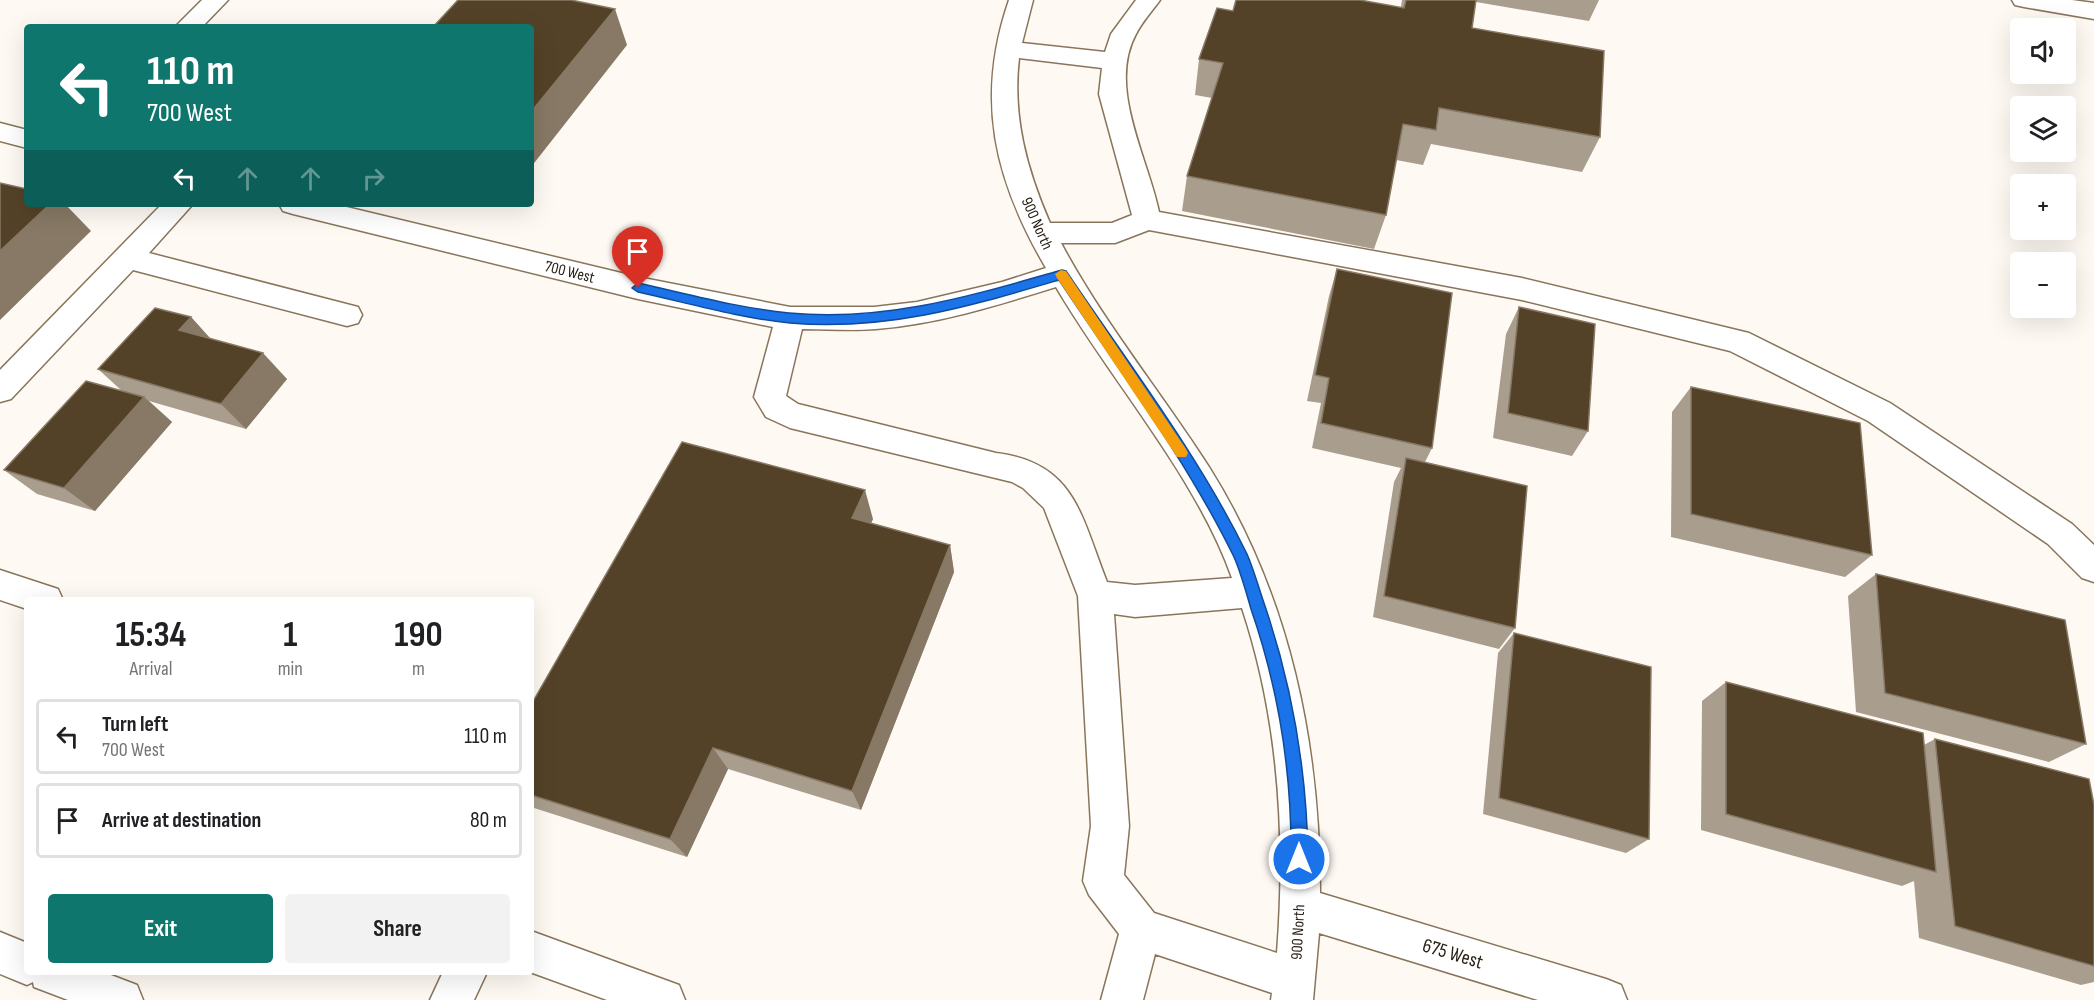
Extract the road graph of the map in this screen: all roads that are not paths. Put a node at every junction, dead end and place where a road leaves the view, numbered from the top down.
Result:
1 (216, 0) edge
2 (1021, 0) edge
3 (1148, 0) edge
4 (2024, 0) edge
5 (2094, 11) edge
6 (190, 24) edge
7 (1007, 49) junction
8 (1115, 61) junction
9 (176, 207) edge
10 (305, 207) edge
11 (1147, 220) junction
12 (1041, 233) junction
13 (127, 258) junction
14 (1062, 274) junction
15 (347, 315) dead end
16 (790, 318) junction
17 (0, 390) edge
18 (2094, 567) edge
19 (0, 585) edge
20 (1254, 592) junction
21 (1095, 596) junction
22 (37, 597) edge
23 (1299, 907) junction
24 (1141, 929) junction
25 (0, 953) edge
26 (534, 953) edge
27 (24, 963) edge
28 (57, 975) edge
29 (464, 975) edge
30 (1293, 990) edge
31 (122, 1000) edge
32 (451, 1000) edge
33 (664, 1000) edge
34 (1122, 1000) edge
35 (1606, 1000) edge

1 - 6 street
2 - 7 street, 900 North
3 - 8 street
4 - 5 street
7 - 8 street
7 - 12 street, 900 North
8 - 11 street
9 - 13 street
10 - 16 street, 700 West
11 - 12 street
11 - 18 street
12 - 14 street, 900 North
13 - 15 street
13 - 17 street
14 - 16 street, 700 West
14 - 20 street, 900 North
16 - 21 street
19 - 22 street
20 - 21 street
20 - 23 street, 900 North
21 - 24 street
23 - 30 street, 900 North
23 - 35 street, 675 West
24 - 30 street
24 - 34 street
25 - 27 street
26 - 33 street
28 - 31 street
29 - 32 street

